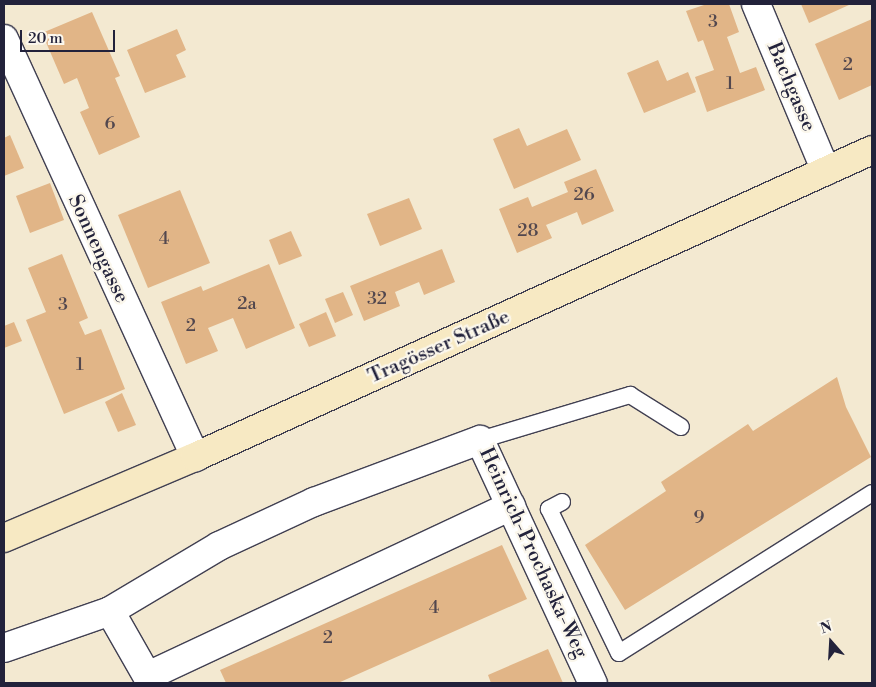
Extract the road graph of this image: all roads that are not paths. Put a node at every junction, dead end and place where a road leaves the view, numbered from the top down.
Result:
1 (756, 4) edge
2 (4, 39) edge
3 (872, 150) edge
4 (826, 171) junction
5 (681, 427) dead end
6 (480, 440) junction
7 (196, 457) junction
8 (872, 492) edge
9 (562, 502) dead end
10 (511, 506) junction
11 (4, 538) edge
12 (110, 611) junction
13 (4, 648) edge
14 (149, 680) edge
15 (593, 683) edge

1 - 4 street, Bachgasse
2 - 7 street, Sonnengasse
3 - 4 main road, Tragösser Straße
4 - 7 main road, Tragösser Straße
5 - 6 lane
6 - 10 street, Heinrich-Prochaska-Weg
6 - 12 street, Heinrich-Prochaska-Weg
7 - 11 main road, Tragösser Straße
8 - 9 lane
10 - 14 street
10 - 15 street, Heinrich-Prochaska-Weg
12 - 13 street, Heinrich-Prochaska-Weg
12 - 14 street

